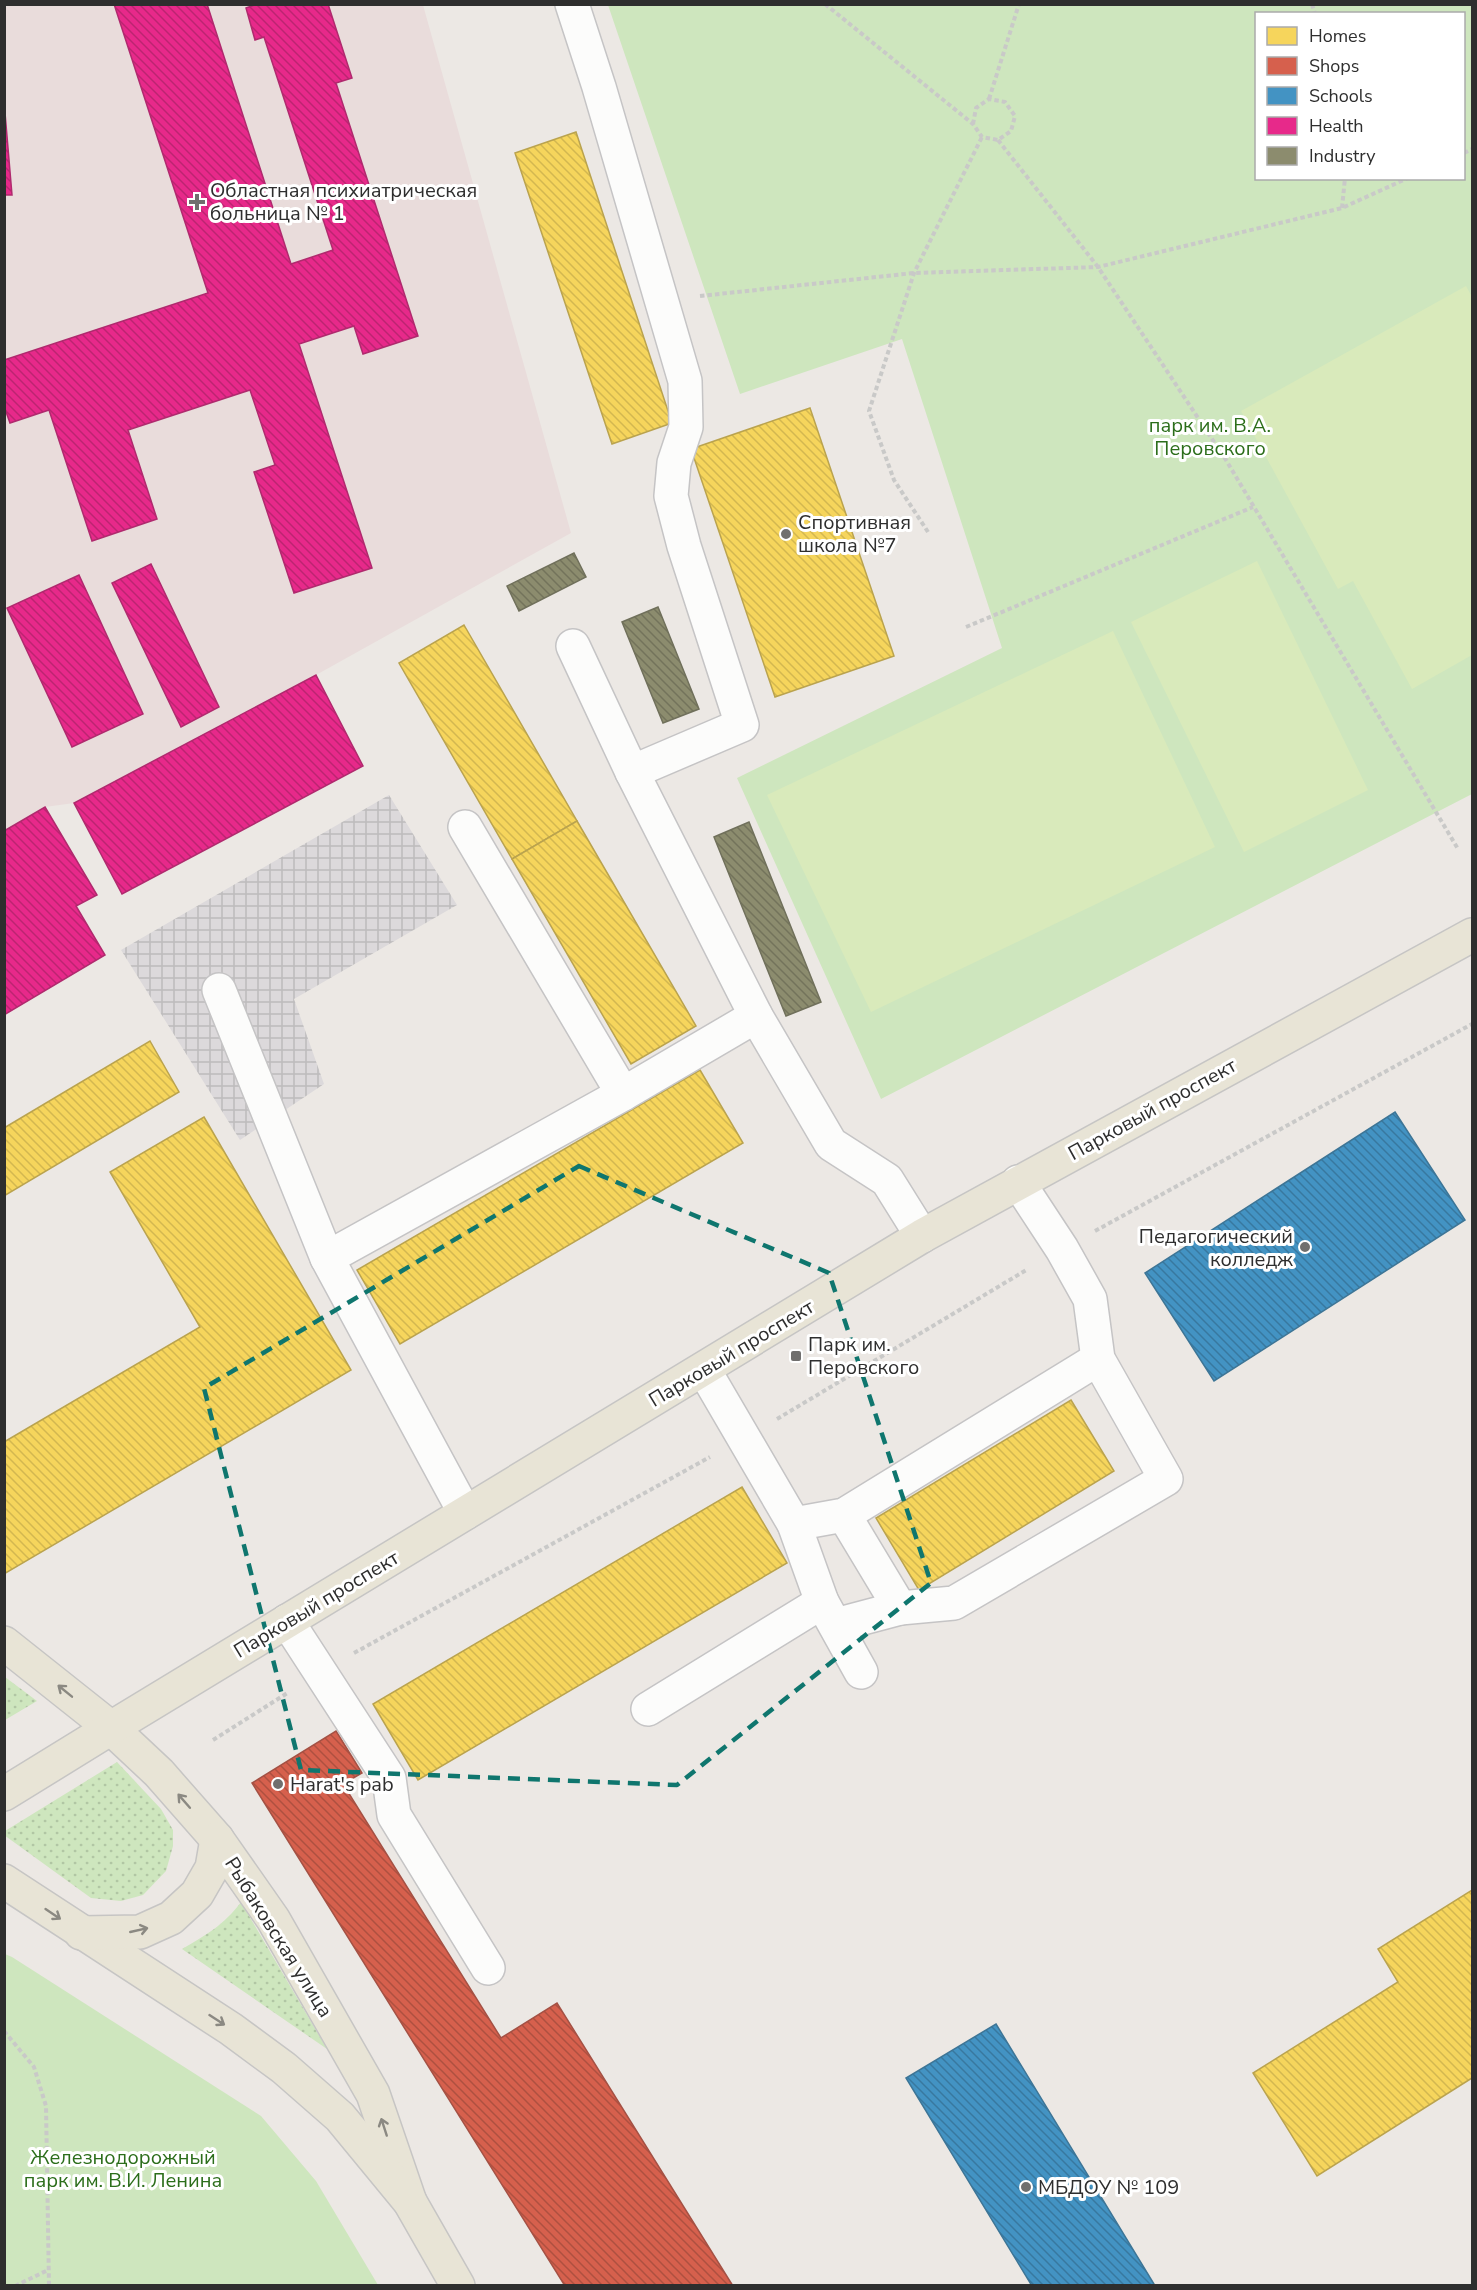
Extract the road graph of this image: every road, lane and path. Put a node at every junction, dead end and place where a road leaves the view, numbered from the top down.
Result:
1 (572, 4) edge
2 (825, 4) edge
3 (1019, 4) edge
4 (989, 99) junction
5 (973, 124) junction
6 (982, 138) junction
7 (998, 140) junction
8 (1345, 180) edge
9 (1404, 180) edge
10 (1342, 208) junction
11 (1098, 267) junction
12 (914, 273) junction
13 (661, 300) junction
14 (1253, 507) junction
15 (928, 532) dead end
16 (966, 627) dead end
17 (573, 646) dead end
18 (633, 772) junction
19 (465, 827) dead end
20 (1458, 849) dead end
21 (1473, 935) edge
22 (219, 990) dead end
23 (756, 1016) junction
24 (1473, 1024) edge
25 (623, 1094) junction
26 (1018, 1182) junction
27 (922, 1236) junction
28 (1062, 1249) junction
29 (327, 1258) junction
30 (1098, 1359) junction
31 (704, 1370) junction
32 (745, 1437) junction
33 (465, 1513) junction
34 (844, 1515) junction
35 (794, 1524) junction
36 (900, 1608) junction
37 (829, 1613) junction
38 (287, 1621) junction
39 (4, 1642) edge
40 (320, 1672) junction
41 (861, 1672) dead end
42 (648, 1709) dead end
43 (111, 1728) junction
44 (213, 1740) dead end
45 (4, 1794) edge
46 (217, 1839) junction
47 (4, 1881) edge
48 (81, 1933) junction
49 (488, 1968) dead end
50 (4, 2031) edge
51 (410, 2202) junction
52 (48, 2270) junction
53 (15, 2286) edge
54 (48, 2286) edge
55 (458, 2286) edge

1 - 13 lane
2 - 5 path
3 - 4 path
4 - 5 path
4 - 7 path
5 - 6 path
6 - 7 path
6 - 12 path
7 - 11 path
8 - 10 path
9 - 10 path
10 - 11 path
11 - 12 path
11 - 14 path
12 - 13 path
12 - 15 path
13 - 18 lane
14 - 16 path
14 - 20 path
17 - 18 lane
18 - 23 lane
19 - 25 lane
21 - 26 main road, Парковый проспект
22 - 29 lane
23 - 25 lane
23 - 27 lane
24 - 28 path
25 - 29 lane
26 - 27 main road, Парковый проспект
26 - 28 lane
27 - 31 main road, Парковый проспект
28 - 30 lane
28 - 32 path
29 - 33 lane
30 - 34 lane
30 - 36 lane
31 - 32 lane
31 - 33 main road, Парковый проспект
32 - 35 lane
32 - 40 path
33 - 38 main road, Парковый проспект
34 - 35 lane
34 - 36 lane
35 - 37 lane
36 - 37 lane
37 - 41 lane
37 - 42 lane
38 - 40 lane
38 - 43 main road, Парковый проспект
43 -> 39 main road, Рыбаковская улица
40 - 44 path
40 - 49 lane
43 - 45 main road, Парковый проспект
46 -> 43 main road, Рыбаковская улица
48 -> 46 main road
51 -> 46 main road, Рыбаковская улица
47 -> 48 main road, Рыбаковская улица
48 -> 51 main road, Рыбаковская улица
50 - 52 path
51 - 55 main road, Рыбаковская улица
52 - 53 path
52 - 54 path

